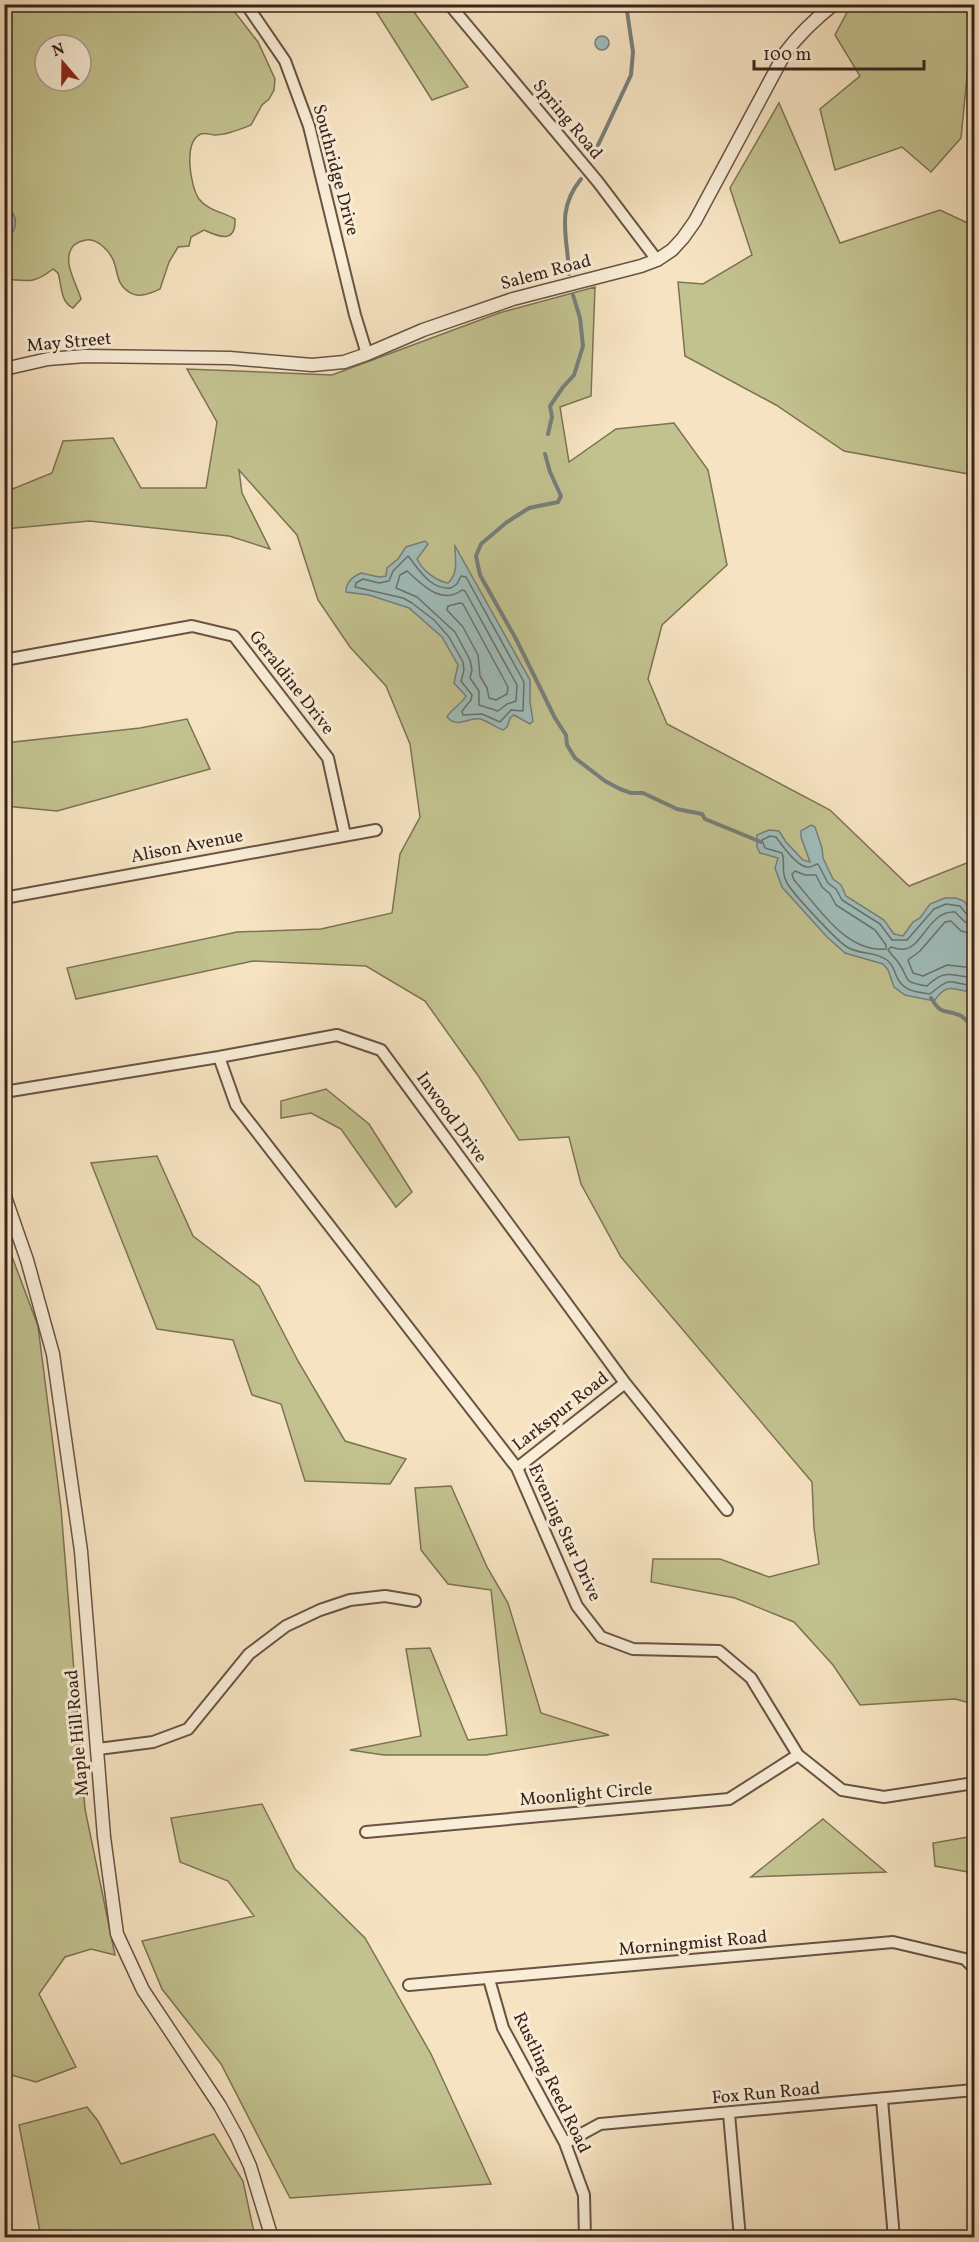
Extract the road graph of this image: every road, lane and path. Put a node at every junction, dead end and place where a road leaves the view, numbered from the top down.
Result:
1 (246, 4) edge
2 (448, 4) edge
3 (834, 4) edge
4 (657, 260) junction
5 (367, 354) junction
6 (137, 357) joint
7 (4, 369) edge
8 (4, 660) edge
9 (376, 830) dead end
10 (345, 835) junction
11 (4, 898) edge
12 (219, 1057) junction
13 (4, 1092) edge
14 (4, 1194) edge
15 (625, 1383) junction
16 (517, 1468) junction
17 (727, 1510) dead end
18 (415, 1601) dead end
19 (98, 1749) junction
20 (798, 1755) junction
21 (975, 1783) edge
22 (366, 1832) dead end
23 (975, 1968) edge
24 (489, 1978) junction
25 (409, 1985) dead end
26 (975, 2090) edge
27 (882, 2100) junction
28 (729, 2114) junction
29 (565, 2143) junction
30 (272, 2238) edge
31 (585, 2238) edge
32 (740, 2238) edge
33 (894, 2238) edge

1 - 5 street, Southridge Drive
2 - 4 street, Spring Road
3 - 4 street, Salem Road
4 - 5 street, Salem Road
5 - 6 street, Salem Road
6 - 7 street, May Street
8 - 10 street, Geraldine Drive
9 - 10 street, Alison Avenue
10 - 11 street, Alison Avenue
12 - 13 street, Inwood Drive
12 - 15 street, Inwood Drive
12 - 16 street, Evening Star Drive
14 - 19 street, Maple Hill Road
15 - 16 street, Larkspur Road
15 - 17 street, Inwood Drive
16 - 20 street, Evening Star Drive
18 - 19 street
19 - 30 street, Maple Hill Road
20 - 21 street, Evening Star Drive
20 - 22 street, Moonlight Circle
23 - 24 street, Morningmist Road
24 - 25 street, Morningmist Road
24 - 29 street, Rustling Reed Road
26 - 27 street, Fox Run Road
27 - 28 street, Fox Run Road
27 - 33 street
28 - 29 street, Fox Run Road
28 - 32 street
29 - 31 street, Rustling Reed Road

